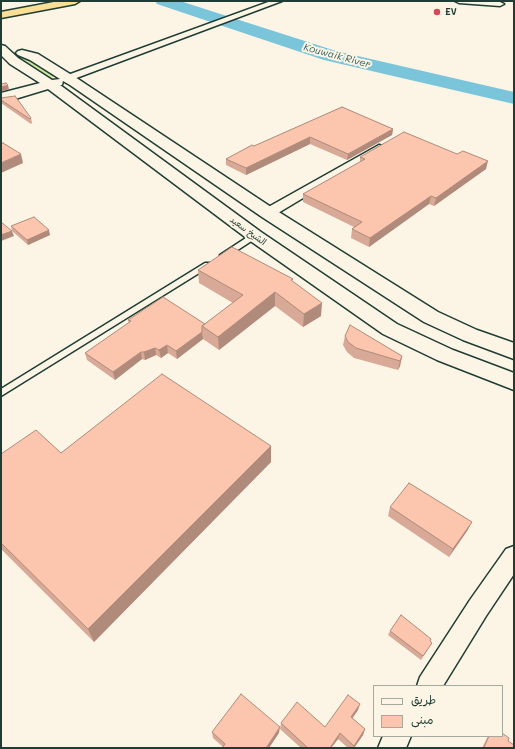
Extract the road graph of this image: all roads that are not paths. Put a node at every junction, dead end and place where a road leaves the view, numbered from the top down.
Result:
1 (36, 1) edge
2 (75, 1) edge
3 (278, 1) edge
4 (459, 1) edge
5 (500, 4) dead end
6 (1, 8) edge
7 (1, 15) edge
8 (1, 48) edge
9 (68, 78) junction
10 (51, 85) junction
11 (4, 98) edge
12 (387, 143) edge
13 (268, 213) junction
14 (255, 236) junction
15 (514, 351) edge
16 (514, 382) edge
17 (1, 393) edge
18 (514, 556) edge
19 (430, 685) edge
20 (397, 737) edge
21 (391, 748) edge

1 - 6 highway
2 - 7 highway
3 - 9 street
4 - 5 street
8 - 9 main road, الشيخ سعيد
8 - 10 main road, الشيخ سعيد
9 - 10 main road
9 - 13 main road, الشيخ سعيد
10 - 11 main road
10 - 14 main road, الشيخ سعيد
12 - 13 street
13 - 15 main road, الشيخ سعيد
14 - 16 main road, الشيخ سعيد
14 - 17 lane
18 - 19 street
20 - 21 street

